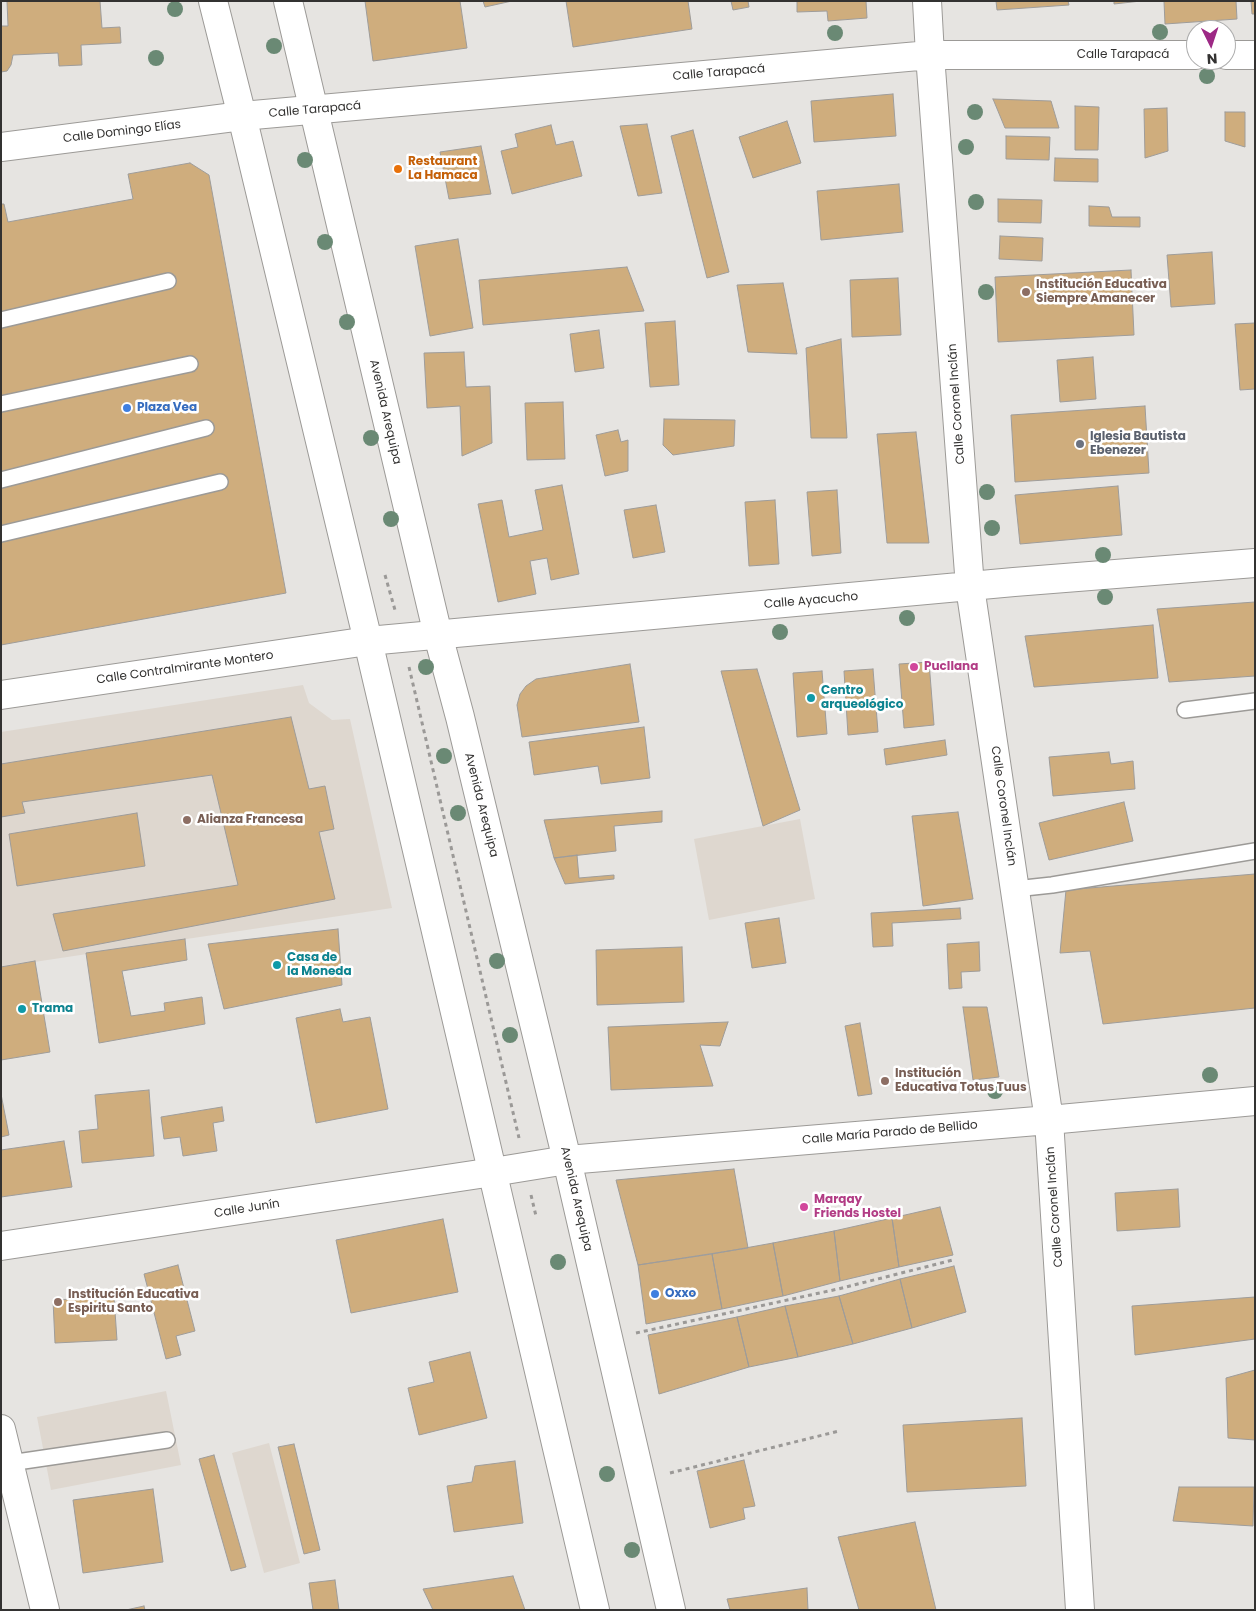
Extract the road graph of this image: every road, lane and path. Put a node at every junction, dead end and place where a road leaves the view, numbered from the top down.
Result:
1 (213, 1) edge
2 (288, 1) edge
3 (911, 1) edge
4 (928, 1) edge
5 (930, 55) junction
6 (1186, 55) edge
7 (1236, 55) edge
8 (1255, 55) edge
9 (314, 110) junction
10 (242, 116) junction
11 (1, 147) edge
12 (168, 281) dead end
13 (1, 320) edge
14 (190, 364) dead end
15 (1, 404) edge
16 (206, 428) dead end
17 (1, 480) edge
18 (220, 482) dead end
19 (1, 534) edge
20 (1255, 563) edge
21 (970, 587) junction
22 (438, 635) junction
23 (368, 641) junction
24 (1, 696) edge
25 (1255, 701) edge
26 (1185, 710) dead end
27 (1255, 851) edge
28 (1015, 889) junction
29 (1255, 1101) edge
30 (1049, 1120) junction
31 (567, 1160) junction
32 (525, 1167) joint
33 (494, 1172) junction
34 (1, 1246) edge
35 (953, 1260) dead end
36 (608, 1338) junction
37 (1, 1429) edge
38 (839, 1431) dead end
39 (167, 1440) dead end
40 (10, 1463) junction
41 (641, 1480) junction
42 (45, 1610) edge
43 (595, 1610) edge
44 (671, 1610) edge
45 (1080, 1610) edge

1 - 10 street
2 - 9 street, Avenida Arequipa
3 - 5 street
4 - 5 street, Calle Coronel Inclán
5 - 6 street, Calle Tarapacá
5 - 9 street, Calle Tarapacá
5 - 21 street, Calle Coronel Inclán
7 - 8 street
9 - 10 street, Calle Tarapacá
9 - 22 street, Avenida Arequipa
10 - 11 street, Calle Domingo Elías
10 - 23 street
12 - 13 lane
14 - 15 lane
16 - 17 lane
18 - 19 lane
20 - 21 street, Calle Ayacucho
21 - 22 street, Calle Ayacucho
21 - 28 street, Calle Coronel Inclán
22 - 23 street, Calle Ayacucho
22 - 31 street, Avenida Arequipa
23 - 24 street, Calle Contralmirante Montero
23 - 33 street
25 - 26 lane
27 - 28 lane
28 - 30 street, Calle Coronel Inclán
29 - 30 street, Calle María Parado de Bellido
30 - 31 street, Calle María Parado de Bellido
30 - 45 street, Calle Coronel Inclán
31 - 32 street, Calle María Parado de Bellido
31 - 36 street, Avenida Arequipa
32 - 33 street, Calle Junín
33 - 34 street, Calle Junín
33 - 43 street
35 - 36 path
36 - 41 street, Avenida Arequipa
37 - 40 street
38 - 41 path
39 - 40 lane
40 - 42 street
41 - 44 street, Avenida Arequipa

